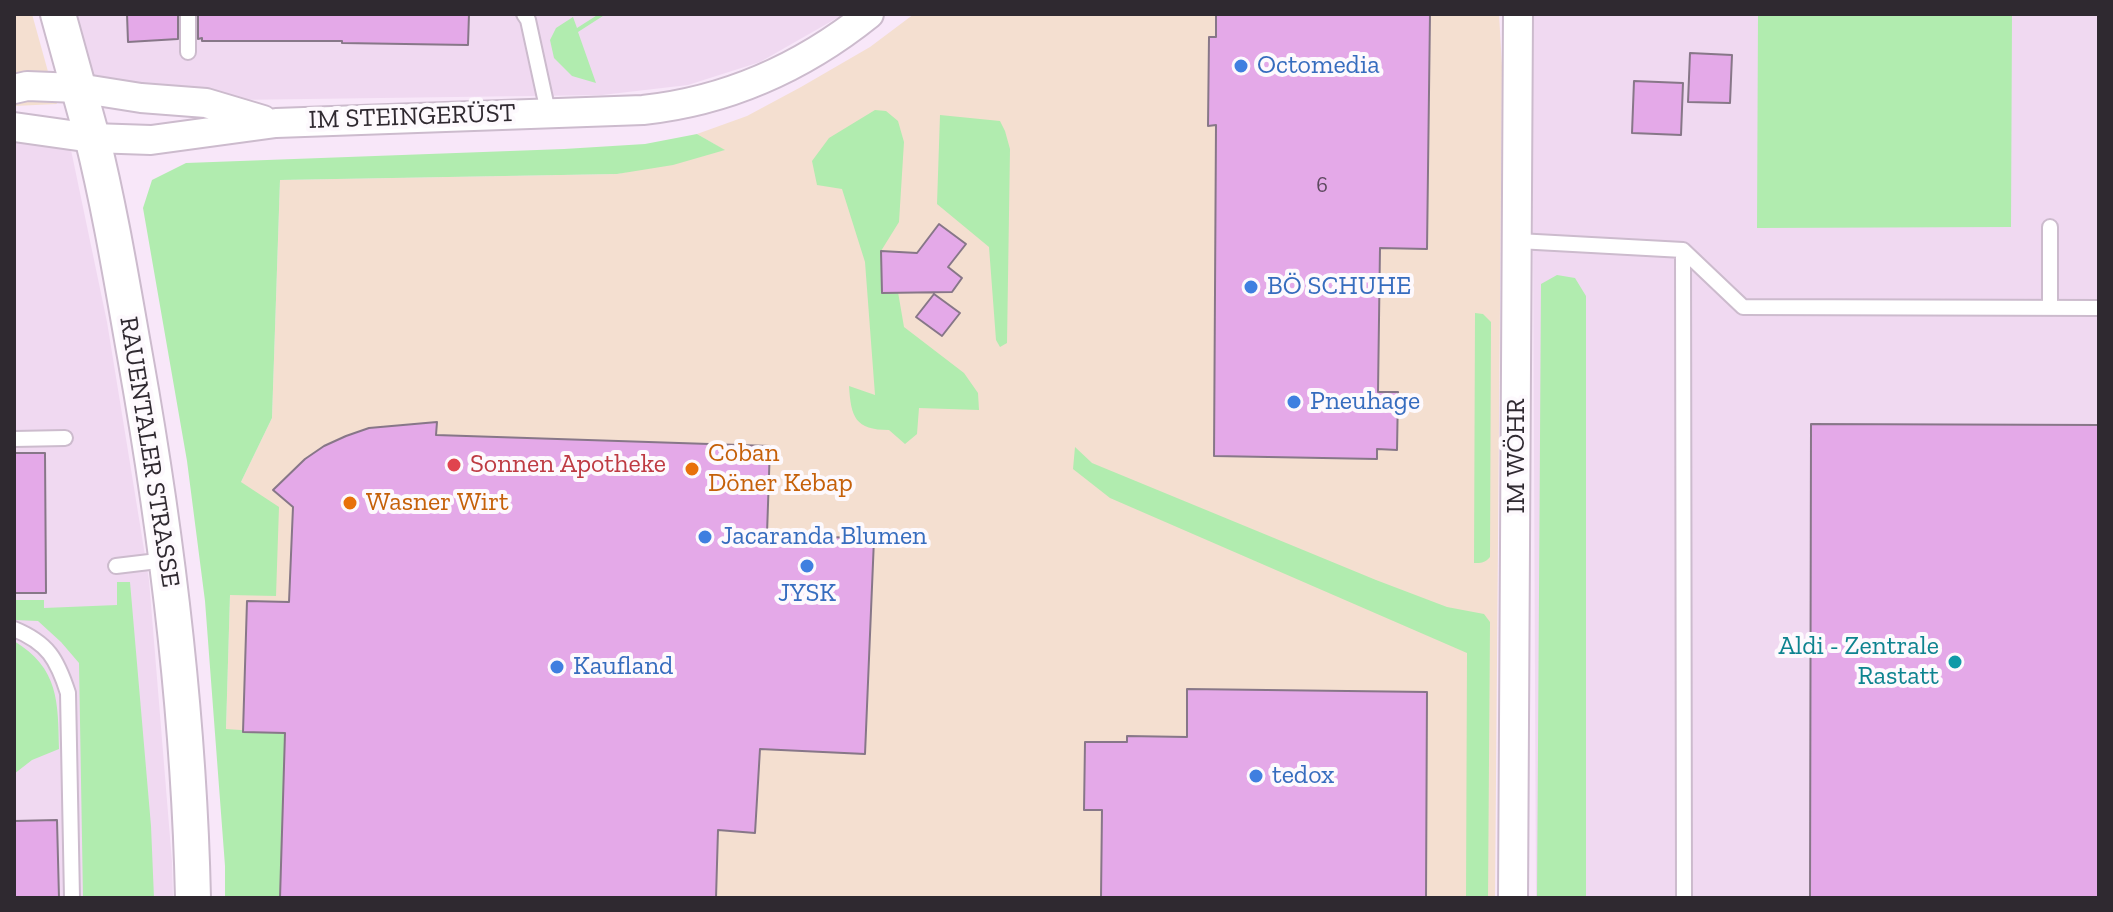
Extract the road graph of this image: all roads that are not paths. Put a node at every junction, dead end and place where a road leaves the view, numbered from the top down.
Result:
1 (58, 14) edge
2 (188, 14) edge
3 (524, 14) edge
4 (869, 14) edge
5 (1518, 14) edge
6 (188, 52) dead end
7 (78, 88) junction
8 (14, 89) edge
9 (548, 112) junction
10 (276, 123) junction
11 (14, 127) edge
12 (92, 138) junction
13 (2050, 227) dead end
14 (1518, 241) junction
15 (1683, 250) junction
16 (2050, 308) junction
17 (2099, 308) edge
18 (65, 438) dead end
19 (14, 439) edge
20 (166, 560) junction
21 (116, 566) dead end
22 (14, 629) edge
23 (72, 898) edge
24 (193, 898) edge
25 (1513, 898) edge
26 (1684, 898) edge

1 - 7 street, RAUENTALER STRASSE
2 - 6 lane
3 - 9 lane, IM STEINGERÜST
4 - 9 street, IM STEINGERÜST
5 - 14 street, IM WÖHR
7 - 8 street, IM STEINGERÜST
7 - 10 street, IM STEINGERÜST
7 - 12 street, RAUENTALER STRASSE
9 - 10 street, IM STEINGERÜST
10 - 12 street, IM STEINGERÜST
11 - 12 street, IM STEINGERÜST
12 - 20 street, RAUENTALER STRASSE
13 - 16 lane
14 - 15 lane
14 - 25 street, IM WÖHR
15 - 16 lane
15 - 26 lane
16 - 17 lane
18 - 19 lane
20 - 21 lane
20 - 24 street, RAUENTALER STRASSE
22 - 23 lane

